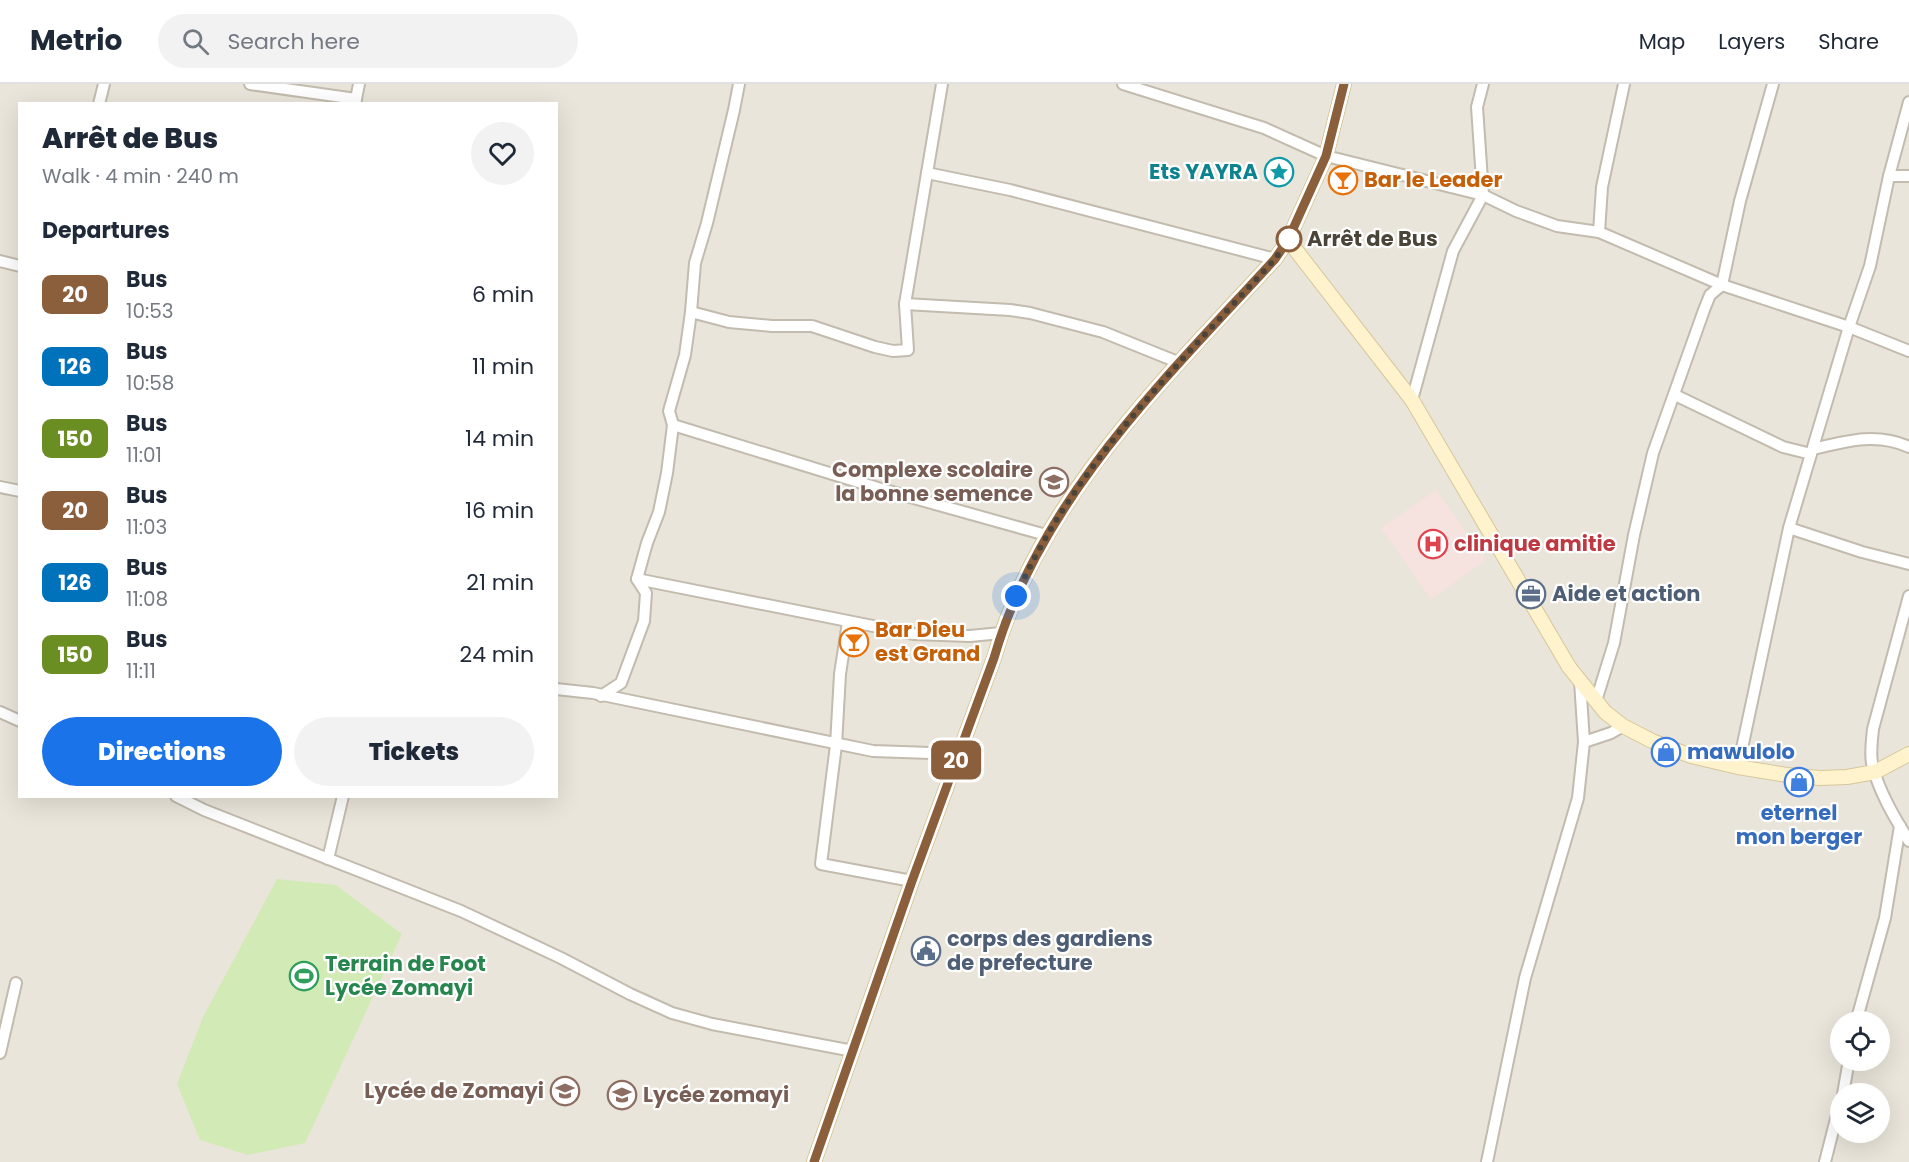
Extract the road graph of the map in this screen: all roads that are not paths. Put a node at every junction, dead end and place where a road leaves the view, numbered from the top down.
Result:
1 (104, 84) edge
2 (250, 84) edge
3 (359, 84) edge
4 (739, 84) edge
5 (942, 84) edge
6 (1123, 84) edge
7 (1344, 84) edge
8 (1483, 84) edge
9 (1624, 84) edge
10 (1773, 84) edge
11 (1136, 86) edge
12 (355, 101) edge
13 (100, 102) edge
14 (1909, 102) edge
15 (1326, 156) junction
16 (927, 173) junction
17 (1889, 176) junction
18 (1909, 176) edge
19 (1483, 195) junction
20 (1599, 232) junction
21 (1288, 240) junction
22 (1275, 259) junction
23 (0, 261) edge
24 (18, 266) edge
25 (1722, 285) junction
26 (905, 304) junction
27 (691, 312) junction
28 (1849, 327) junction
29 (1909, 351) edge
30 (1180, 363) junction
31 (1675, 395) junction
32 (1413, 400) junction
33 (674, 425) junction
34 (1909, 447) edge
35 (1812, 452) junction
36 (0, 487) edge
37 (18, 491) edge
38 (1789, 528) junction
39 (1046, 535) junction
40 (1909, 564) edge
41 (637, 579) junction
42 (1909, 596) edge
43 (848, 622) junction
44 (1001, 633) junction
45 (1580, 681) junction
46 (558, 688) edge
47 (601, 696) junction
48 (1596, 701) junction
49 (0, 712) edge
50 (18, 720) edge
51 (1623, 726) junction
52 (1584, 742) junction
53 (836, 745) junction
54 (959, 754) junction
55 (1909, 754) edge
56 (1738, 767) junction
57 (1875, 772) junction
58 (180, 798) edge
59 (343, 798) edge
60 (1900, 826) junction
61 (1909, 840) edge
62 (328, 859) junction
63 (912, 881) junction
64 (16, 983) dead end
65 (1859, 1011) edge
66 (853, 1051) junction
67 (0, 1053) edge
68 (1830, 1142) edge
69 (814, 1162) edge
70 (1487, 1162) edge
71 (1825, 1162) edge

1 - 13 street
2 - 12 street
3 - 12 street
4 - 27 street
5 - 16 street
6 - 11 street
7 - 15 main road
8 - 19 street
9 - 20 street
10 - 25 street
11 - 15 street
14 - 17 street
15 - 19 street
15 - 21 main road
16 - 22 street
16 - 26 street
17 - 18 street
17 - 28 street
19 - 20 street
19 - 32 street
20 - 25 street
21 - 22 main road
21 - 32 main road
22 - 30 main road
23 - 24 street
25 - 28 street
25 - 31 street
26 - 27 street
26 - 30 street
27 - 33 street
28 - 29 street
28 - 35 street
30 - 39 main road
31 - 35 street
31 - 48 street
32 - 45 main road
33 - 39 street
33 - 41 street
34 - 35 street
35 - 38 street
36 - 37 street
38 - 40 street
38 - 56 street
39 - 44 main road
41 - 43 street
41 - 47 street
42 - 57 street
43 - 44 street
43 - 53 street
44 - 54 main road
45 - 48 main road
45 - 52 street
46 - 47 street
47 - 53 street
48 - 51 main road
49 - 50 street
51 - 52 street
51 - 56 main road
52 - 70 street
53 - 54 street
53 - 63 street
54 - 63 main road
55 - 57 main road
56 - 57 main road
57 - 60 street
58 - 62 street
59 - 62 street
60 - 61 street
60 - 65 street
62 - 66 street
63 - 66 main road
64 - 67 street
66 - 69 main road
68 - 71 street

